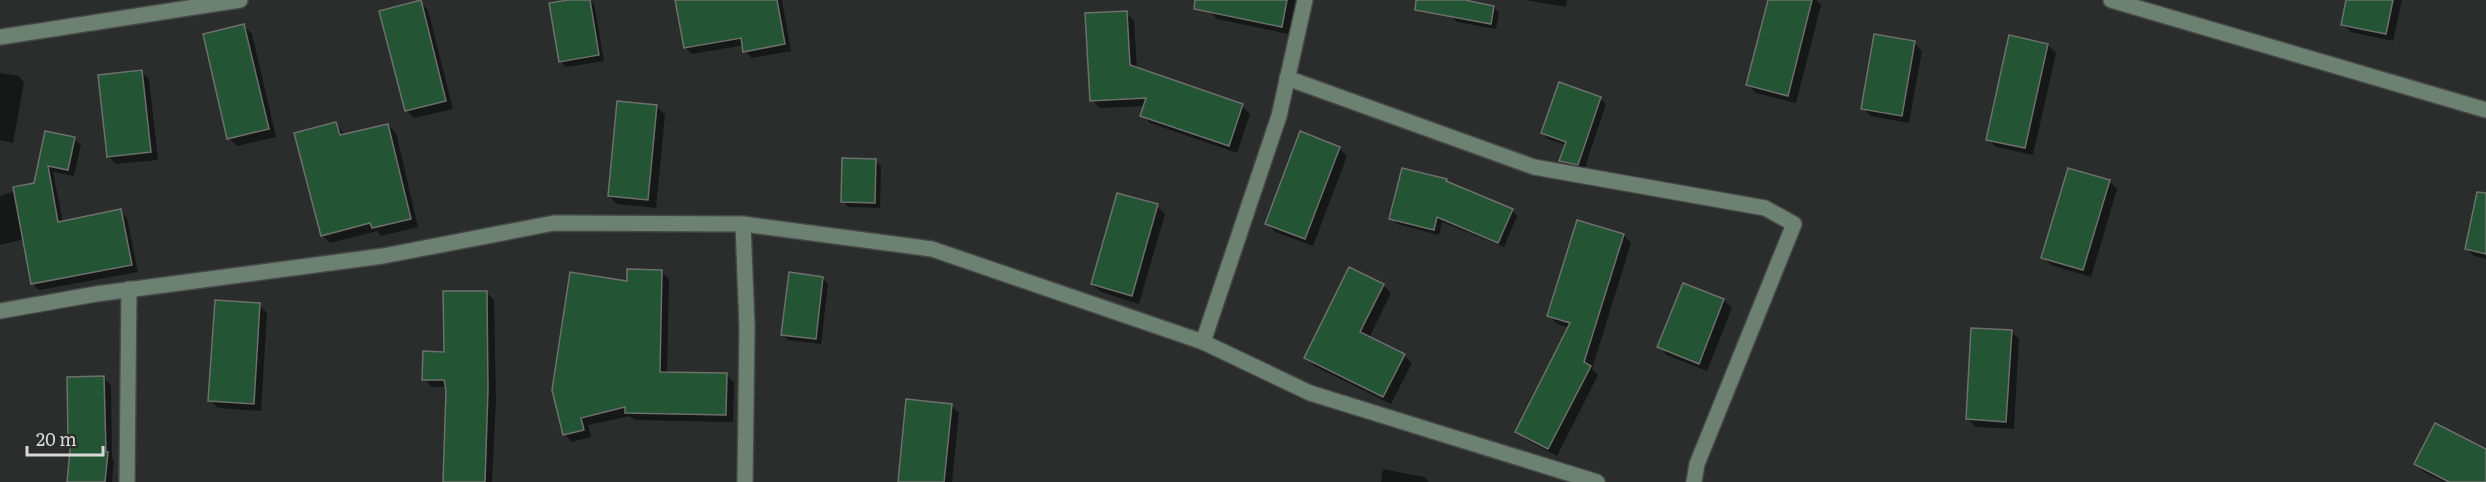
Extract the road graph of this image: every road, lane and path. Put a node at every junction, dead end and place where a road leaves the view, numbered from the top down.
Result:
1 (240, 0) edge
2 (1305, 0) edge
3 (2111, 0) edge
4 (0, 37) edge
5 (1287, 78) junction
6 (2486, 110) edge
7 (743, 224) junction
8 (129, 290) junction
9 (0, 311) edge
10 (1203, 342) junction
11 (127, 482) edge
12 (745, 482) edge
13 (1597, 482) edge
14 (1694, 482) edge

1 - 4 street
2 - 5 street
3 - 6 street
5 - 10 street
5 - 14 street
7 - 8 street
7 - 10 street
7 - 12 street
8 - 9 street
8 - 11 street
10 - 13 street

